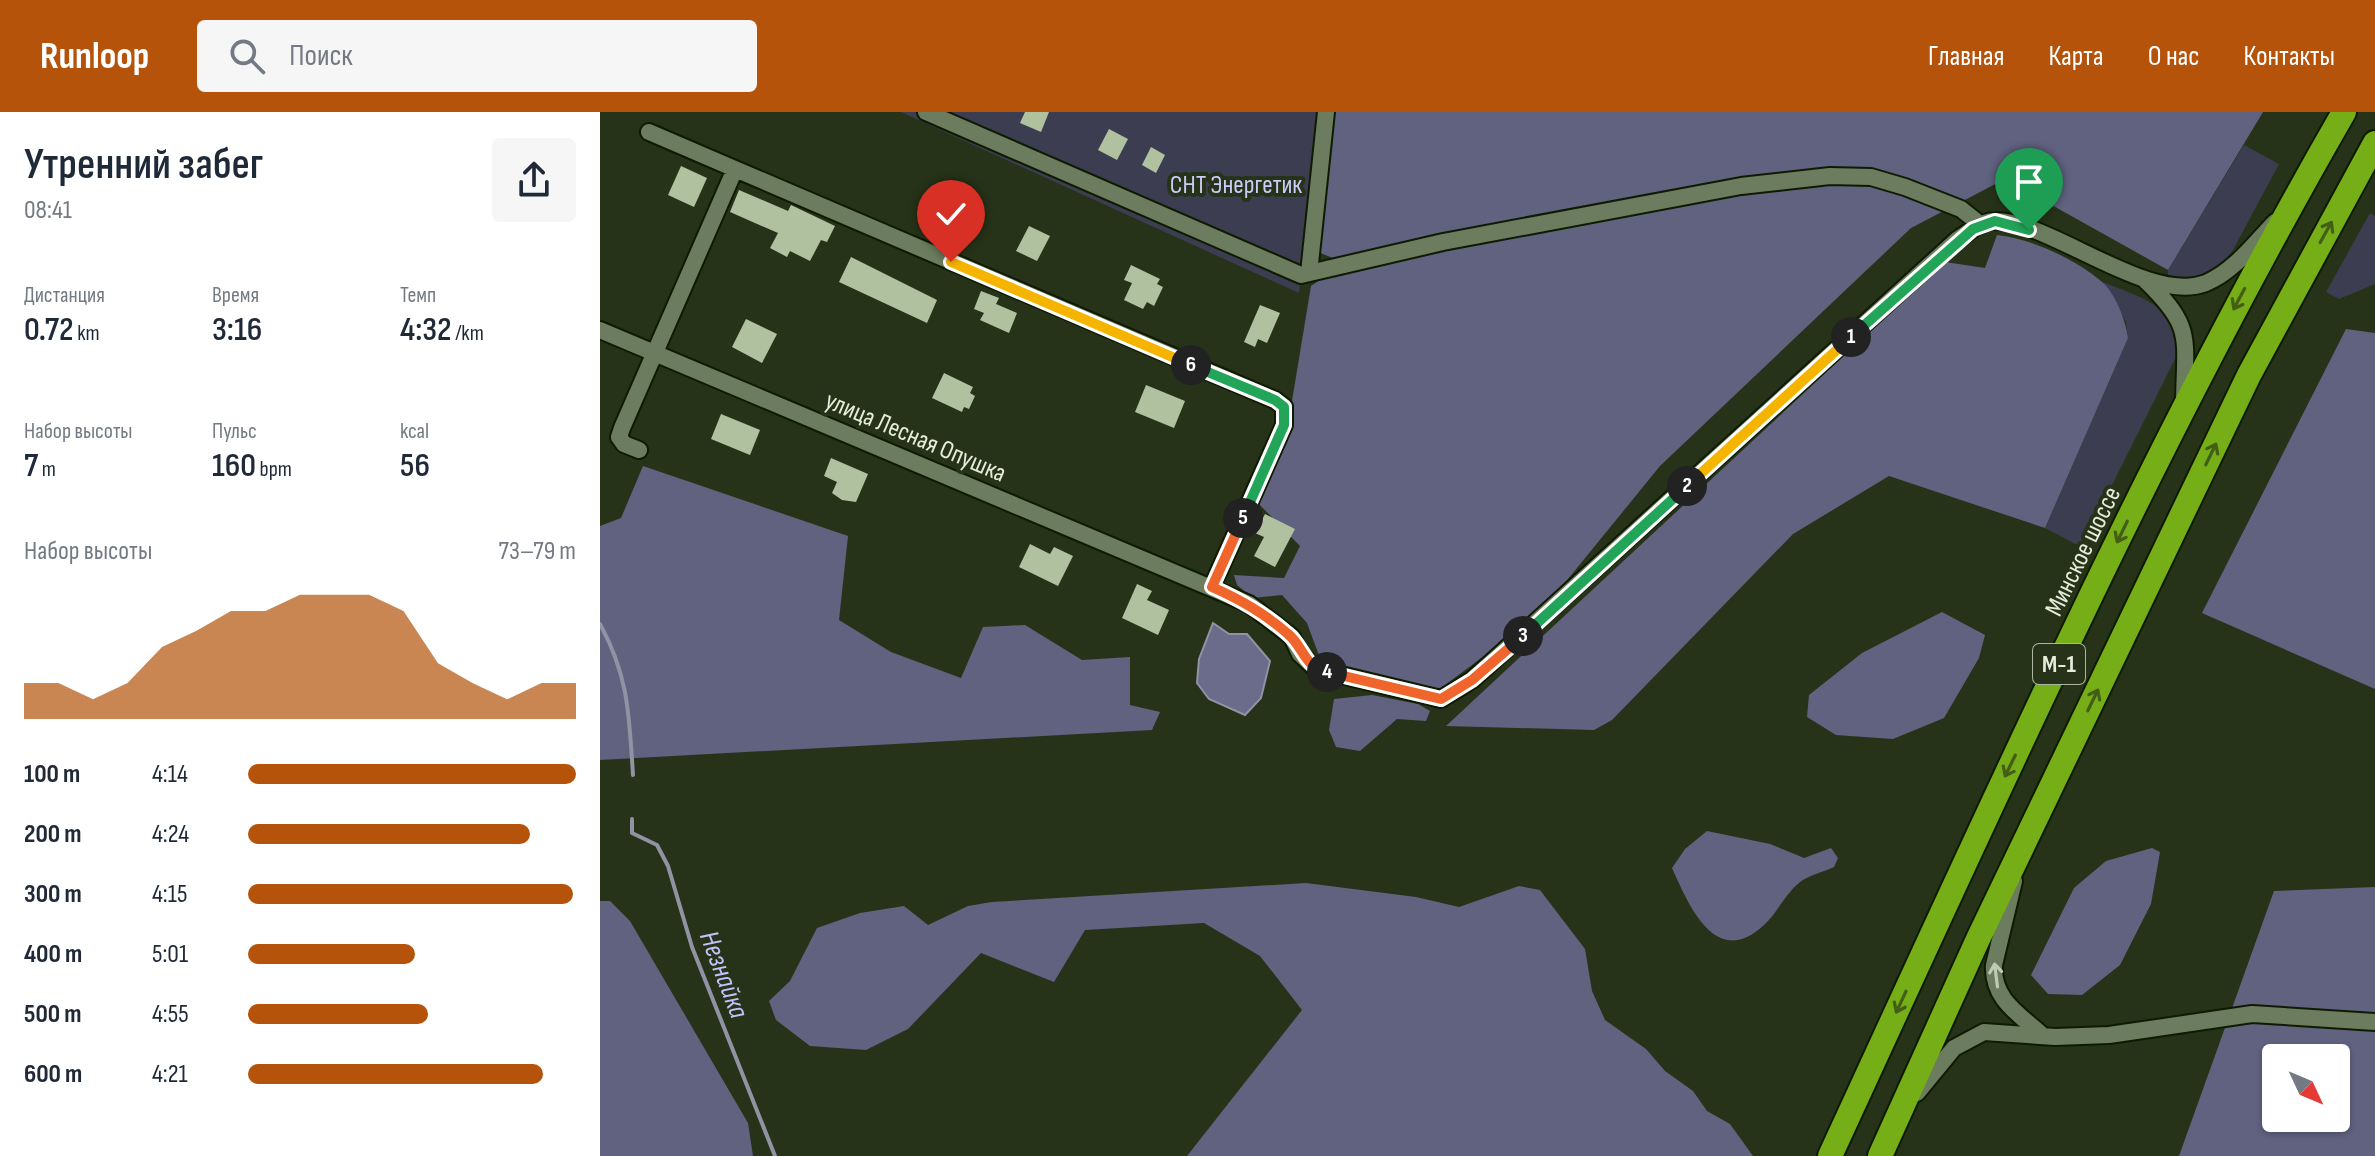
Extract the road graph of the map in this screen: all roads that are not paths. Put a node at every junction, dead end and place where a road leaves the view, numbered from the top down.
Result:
1 (926, 112) edge
2 (1326, 112) edge
3 (2344, 112) edge
4 (649, 132) dead end
5 (2375, 143) edge
6 (735, 169) junction
7 (2290, 207) junction
8 (1981, 225) junction
9 (1309, 273) junction
10 (2143, 278) junction
11 (600, 330) edge
12 (656, 352) junction
13 (2184, 406) junction
14 (639, 450) dead end
15 (1212, 587) junction
16 (2018, 856) junction
17 (2375, 1022) edge
18 (2041, 1034) junction
19 (1894, 1125) junction
20 (1830, 1156) edge
21 (1880, 1156) edge

1 - 9 street
2 - 9 street
3 - 7 highway, Минское шоссе / М-1
4 - 6 street
16 -> 5 highway, М-1
6 - 12 street
6 - 15 street
7 - 10 street
7 -> 13 highway, Минское шоссе / М-1
8 - 9 street
8 - 10 street
8 - 15 street, улица Лесная Опушка
10 - 13 street
11 - 12 street, улица Лесная Опушка
12 - 14 street
12 - 15 street, улица Лесная Опушка
13 -> 20 highway, Минское шоссе / М-1
18 -> 16 street
16 - 19 highway, М-1
17 - 18 street
18 - 19 street
19 - 21 highway, М-1

